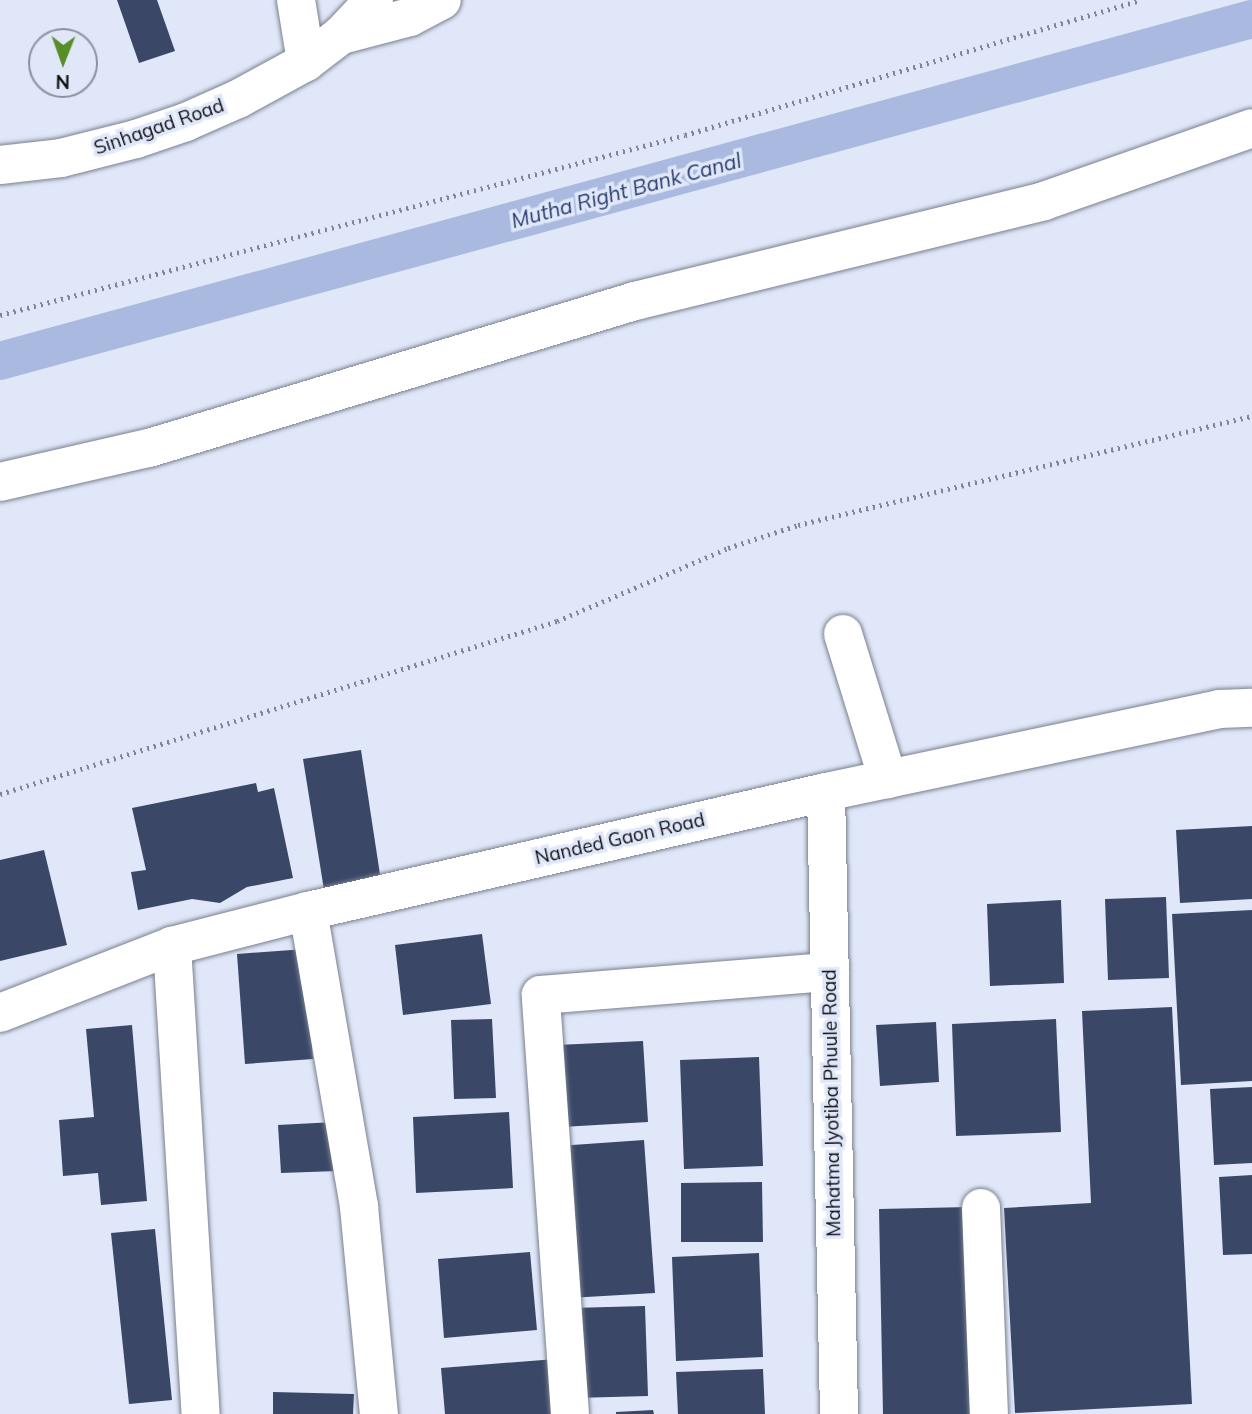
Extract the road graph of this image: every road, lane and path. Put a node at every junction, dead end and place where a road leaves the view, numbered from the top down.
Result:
1 (296, 0) edge
2 (374, 0) edge
3 (442, 0) edge
4 (1140, 0) edge
5 (341, 35) junction
6 (306, 62) junction
7 (1252, 128) edge
8 (0, 165) edge
9 (0, 315) edge
10 (1252, 416) edge
11 (0, 482) edge
12 (843, 634) dead end
13 (1252, 708) edge
14 (888, 779) junction
15 (826, 792) junction
16 (0, 794) edge
17 (308, 911) junction
18 (172, 946) junction
19 (830, 972) junction
20 (0, 1013) edge
21 (981, 1208) dead end
22 (201, 1414) edge
23 (379, 1414) edge
24 (570, 1414) edge
25 (839, 1414) edge
26 (989, 1414) edge

1 - 6 street
2 - 5 street, Sinhagad Road
3 - 5 street, Sinhagad Road
4 - 9 path
5 - 6 street, Sinhagad Road
6 - 8 street, Sinhagad Road
7 - 11 street
10 - 16 path
12 - 14 street
13 - 14 street, Nanded Gaon Road
14 - 15 street, Nanded Gaon Road
15 - 17 street, Nanded Gaon Road
15 - 19 street, Mahatma Jyotiba Phuule Road
17 - 18 street, Nanded Gaon Road
17 - 23 street
18 - 20 street, Nanded Gaon Road
18 - 22 street
19 - 24 street
19 - 25 street, Mahatma Jyotiba Phuule Road
21 - 26 street

